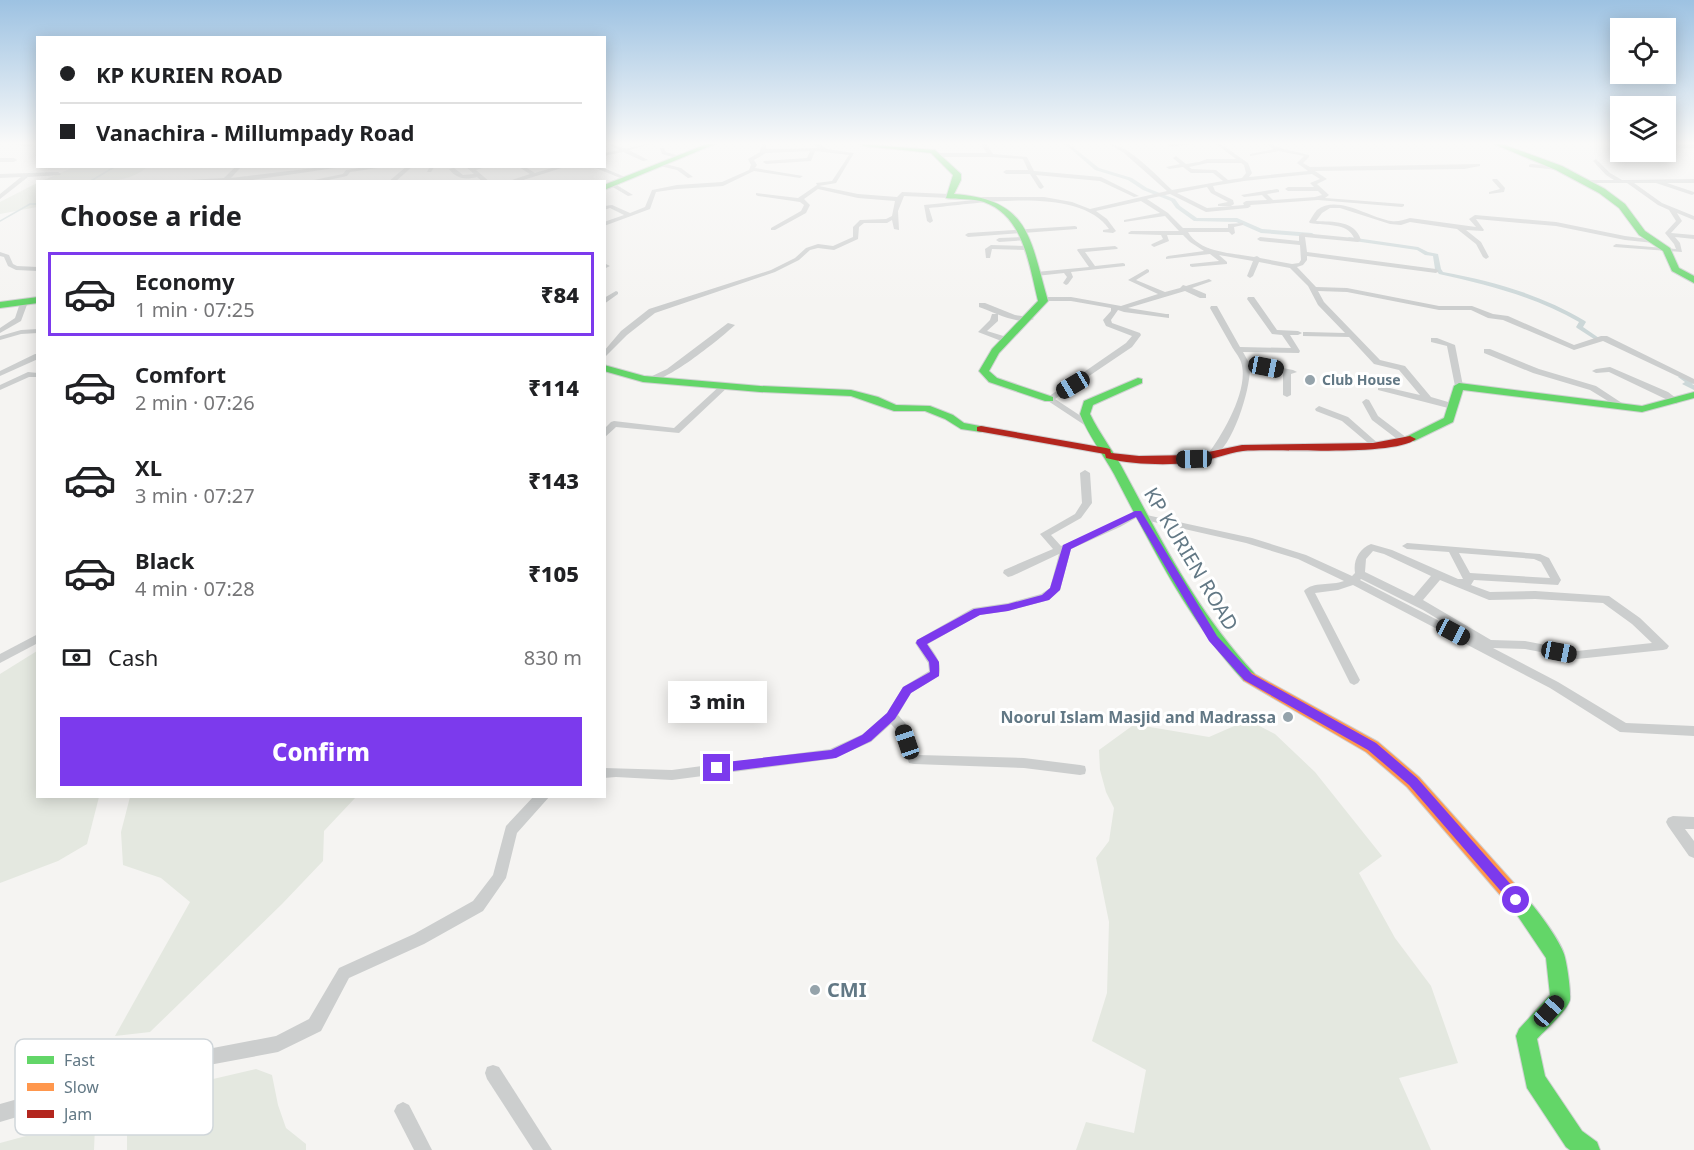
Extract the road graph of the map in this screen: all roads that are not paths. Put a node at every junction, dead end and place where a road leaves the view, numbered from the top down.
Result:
1 (652, 198) edge
2 (771, 198) edge
3 (802, 198) edge
4 (880, 198) edge
5 (962, 198) edge
6 (1016, 198) edge
7 (1033, 198) edge
8 (1137, 198) edge
9 (1140, 198) edge
10 (1181, 198) edge
11 (1224, 198) edge
12 (1268, 198) edge
13 (1609, 198) edge
14 (1649, 198) edge
15 (898, 199) joint
16 (1316, 199) junction
17 (799, 200) junction
18 (981, 200) junction
19 (1271, 201) junction
20 (1402, 205) dead end
21 (606, 207) edge
22 (1324, 207) junction
23 (1226, 209) junction
24 (1672, 210) junction
25 (1090, 211) junction
26 (1166, 214) junction
27 (630, 215) junction
28 (894, 217) junction
29 (1694, 218) edge
30 (930, 221) dead end
31 (1126, 221) dead end
32 (606, 223) edge
33 (1241, 224) dead end
34 (1075, 228) dead end
35 (1460, 228) junction
36 (897, 229) dead end
37 (773, 230) dead end
38 (1105, 231) dead end
39 (1185, 231) junction
40 (1131, 233) dead end
41 (1163, 233) junction
42 (968, 235) dead end
43 (1670, 235) junction
44 (1694, 237) edge
45 (1025, 239) junction
46 (1260, 239) dead end
47 (999, 240) dead end
48 (1654, 241) junction
49 (1302, 243) junction
50 (1154, 245) dead end
51 (1694, 245) edge
52 (1616, 246) dead end
53 (1672, 246) junction
54 (1115, 248) dead end
55 (1212, 252) junction
56 (0, 254) edge
57 (1303, 254) junction
58 (988, 257) dead end
59 (1486, 257) dead end
60 (1168, 258) dead end
61 (1257, 258) junction
62 (1123, 265) dead end
63 (1192, 265) dead end
64 (1292, 266) junction
65 (36, 269) edge
66 (1094, 269) junction
67 (1067, 272) junction
68 (1147, 272) dead end
69 (1436, 272) dead end
70 (1036, 274) junction
71 (1251, 276) dead end
72 (1694, 280) edge
73 (1209, 281) dead end
74 (1066, 283) dead end
75 (1183, 287) junction
76 (1314, 289) junction
77 (616, 293) dead end
78 (1163, 294) junction
79 (1203, 296) dead end
80 (1043, 299) junction
81 (1251, 299) dead end
82 (606, 300) edge
83 (31, 301) edge
84 (0, 305) edge
85 (982, 305) dead end
86 (1115, 308) junction
87 (1214, 308) dead end
88 (995, 316) dead end
89 (1166, 316) dead end
90 (1030, 319) junction
91 (731, 325) dead end
92 (0, 331) edge
93 (36, 331) edge
94 (1284, 333) junction
95 (1352, 335) junction
96 (0, 338) edge
97 (1007, 340) junction
98 (1434, 340) dead end
99 (1237, 349) junction
100 (1487, 351) dead end
101 (606, 355) edge
102 (36, 357) edge
103 (1245, 363) junction
104 (606, 368) edge
105 (1596, 371) dead end
106 (0, 374) edge
107 (36, 375) edge
108 (653, 380) junction
109 (1138, 381) dead end
110 (1694, 382) edge
111 (726, 386) junction
112 (1459, 386) junction
113 (0, 388) edge
114 (1381, 388) dead end
115 (1694, 394) edge
116 (1287, 395) dead end
117 (1049, 399) junction
118 (1428, 399) junction
119 (1676, 401) junction
120 (1366, 402) dead end
121 (1452, 406) junction
122 (1624, 407) junction
123 (1319, 409) dead end
124 (1089, 424) junction
125 (606, 433) edge
126 (1404, 440) junction
127 (1377, 446) junction
128 (1108, 453) junction
129 (1214, 454) junction
130 (1085, 473) dead end
131 (1139, 515) junction
132 (1407, 546) dead end
133 (1063, 549) junction
134 (1452, 549) junction
135 (1008, 573) dead end
136 (1438, 575) junction
137 (1467, 576) junction
138 (1357, 577) junction
139 (1457, 583) junction
140 (1415, 602) junction
141 (36, 639) edge
142 (0, 659) edge
143 (1354, 680) dead end
144 (891, 716) junction
145 (1694, 731) edge
146 (1080, 770) dead end
147 (606, 773) edge
148 (542, 798) edge
149 (1694, 823) edge
150 (1694, 852) edge
151 (213, 1056) edge
152 (493, 1073) dead end
153 (15, 1109) edge
154 (403, 1111) dead end
155 (0, 1113) edge
156 (423, 1150) edge
157 (543, 1150) edge
158 (1589, 1150) edge

1 - 27 street
2 - 17 street
3 - 17 street
4 - 15 street
5 - 18 street
6 - 18 street
7 - 25 street
8 - 25 street
9 - 26 street
10 - 23 street
11 - 23 street
12 - 19 street
13 - 48 street
14 - 24 street
15 - 28 street
16 - 19 street
16 - 20 street
16 - 22 street
17 - 37 street
18 - 30 street
18 - 45 street
19 - 23 street
21 - 27 street
22 - 35 street
22 - 49 street
24 - 29 street
24 - 43 street
25 - 38 street
26 - 31 street
26 - 39 street
27 - 32 street
28 - 36 street
28 - 101 street
33 - 39 street
34 - 45 street
35 - 48 street
35 - 59 street
39 - 41 street
39 - 55 street
40 - 41 street
41 - 50 street
42 - 45 street
43 - 44 street
43 - 53 street
45 - 47 street
45 - 58 street
45 - 70 street
46 - 49 street
48 - 53 street
49 - 57 street
51 - 53 street
52 - 53 street
53 - 72 street
54 - 66 street
55 - 60 street
55 - 61 street
55 - 63 street
56 - 65 street
57 - 64 street
57 - 69 street
61 - 64 street
61 - 71 street
62 - 66 street
64 - 76 street
66 - 67 street
67 - 70 street
67 - 74 street
68 - 78 street
70 - 80 street
73 - 75 street
75 - 78 street
75 - 79 street
76 - 95 street
76 - 110 street
77 - 82 street
78 - 86 street
80 - 86 street
80 - 90 street
81 - 94 street
83 - 84 street
83 - 92 street
85 - 90 street
86 - 89 street
86 - 117 street
87 - 99 street
88 - 97 street
90 - 97 street
91 - 108 street
93 - 96 street
94 - 95 street
94 - 99 street
95 - 118 street
97 - 117 street
98 - 112 street
99 - 103 street
100 - 122 street
102 - 106 street
103 - 116 street
103 - 129 street
104 - 108 street
105 - 119 street
107 - 113 street
108 - 111 street
109 - 124 street
111 - 125 street
111 - 128 street
112 - 121 street
112 - 122 street
114 - 118 street
115 - 119 street
117 - 124 street
118 - 121 street
119 - 122 street
120 - 126 street
121 - 126 street
123 - 127 street
124 - 128 street, KP KURIEN ROAD
126 - 127 street
127 - 129 street
128 - 129 street
128 - 131 street, KP KURIEN ROAD
130 - 133 street
131 - 133 street
131 - 138 street
131 - 158 street, KP KURIEN ROAD
132 - 134 street
133 - 135 street
133 - 144 street
134 - 137 street
134 - 137 street
136 - 138 street
136 - 139 street
136 - 140 street
137 - 139 street
138 - 140 street
138 - 143 street
138 - 145 street
139 - 140 street
141 - 142 street
144 - 146 street
144 - 147 street
148 - 151 street
149 - 150 street
152 - 157 street
153 - 155 street
154 - 156 street

